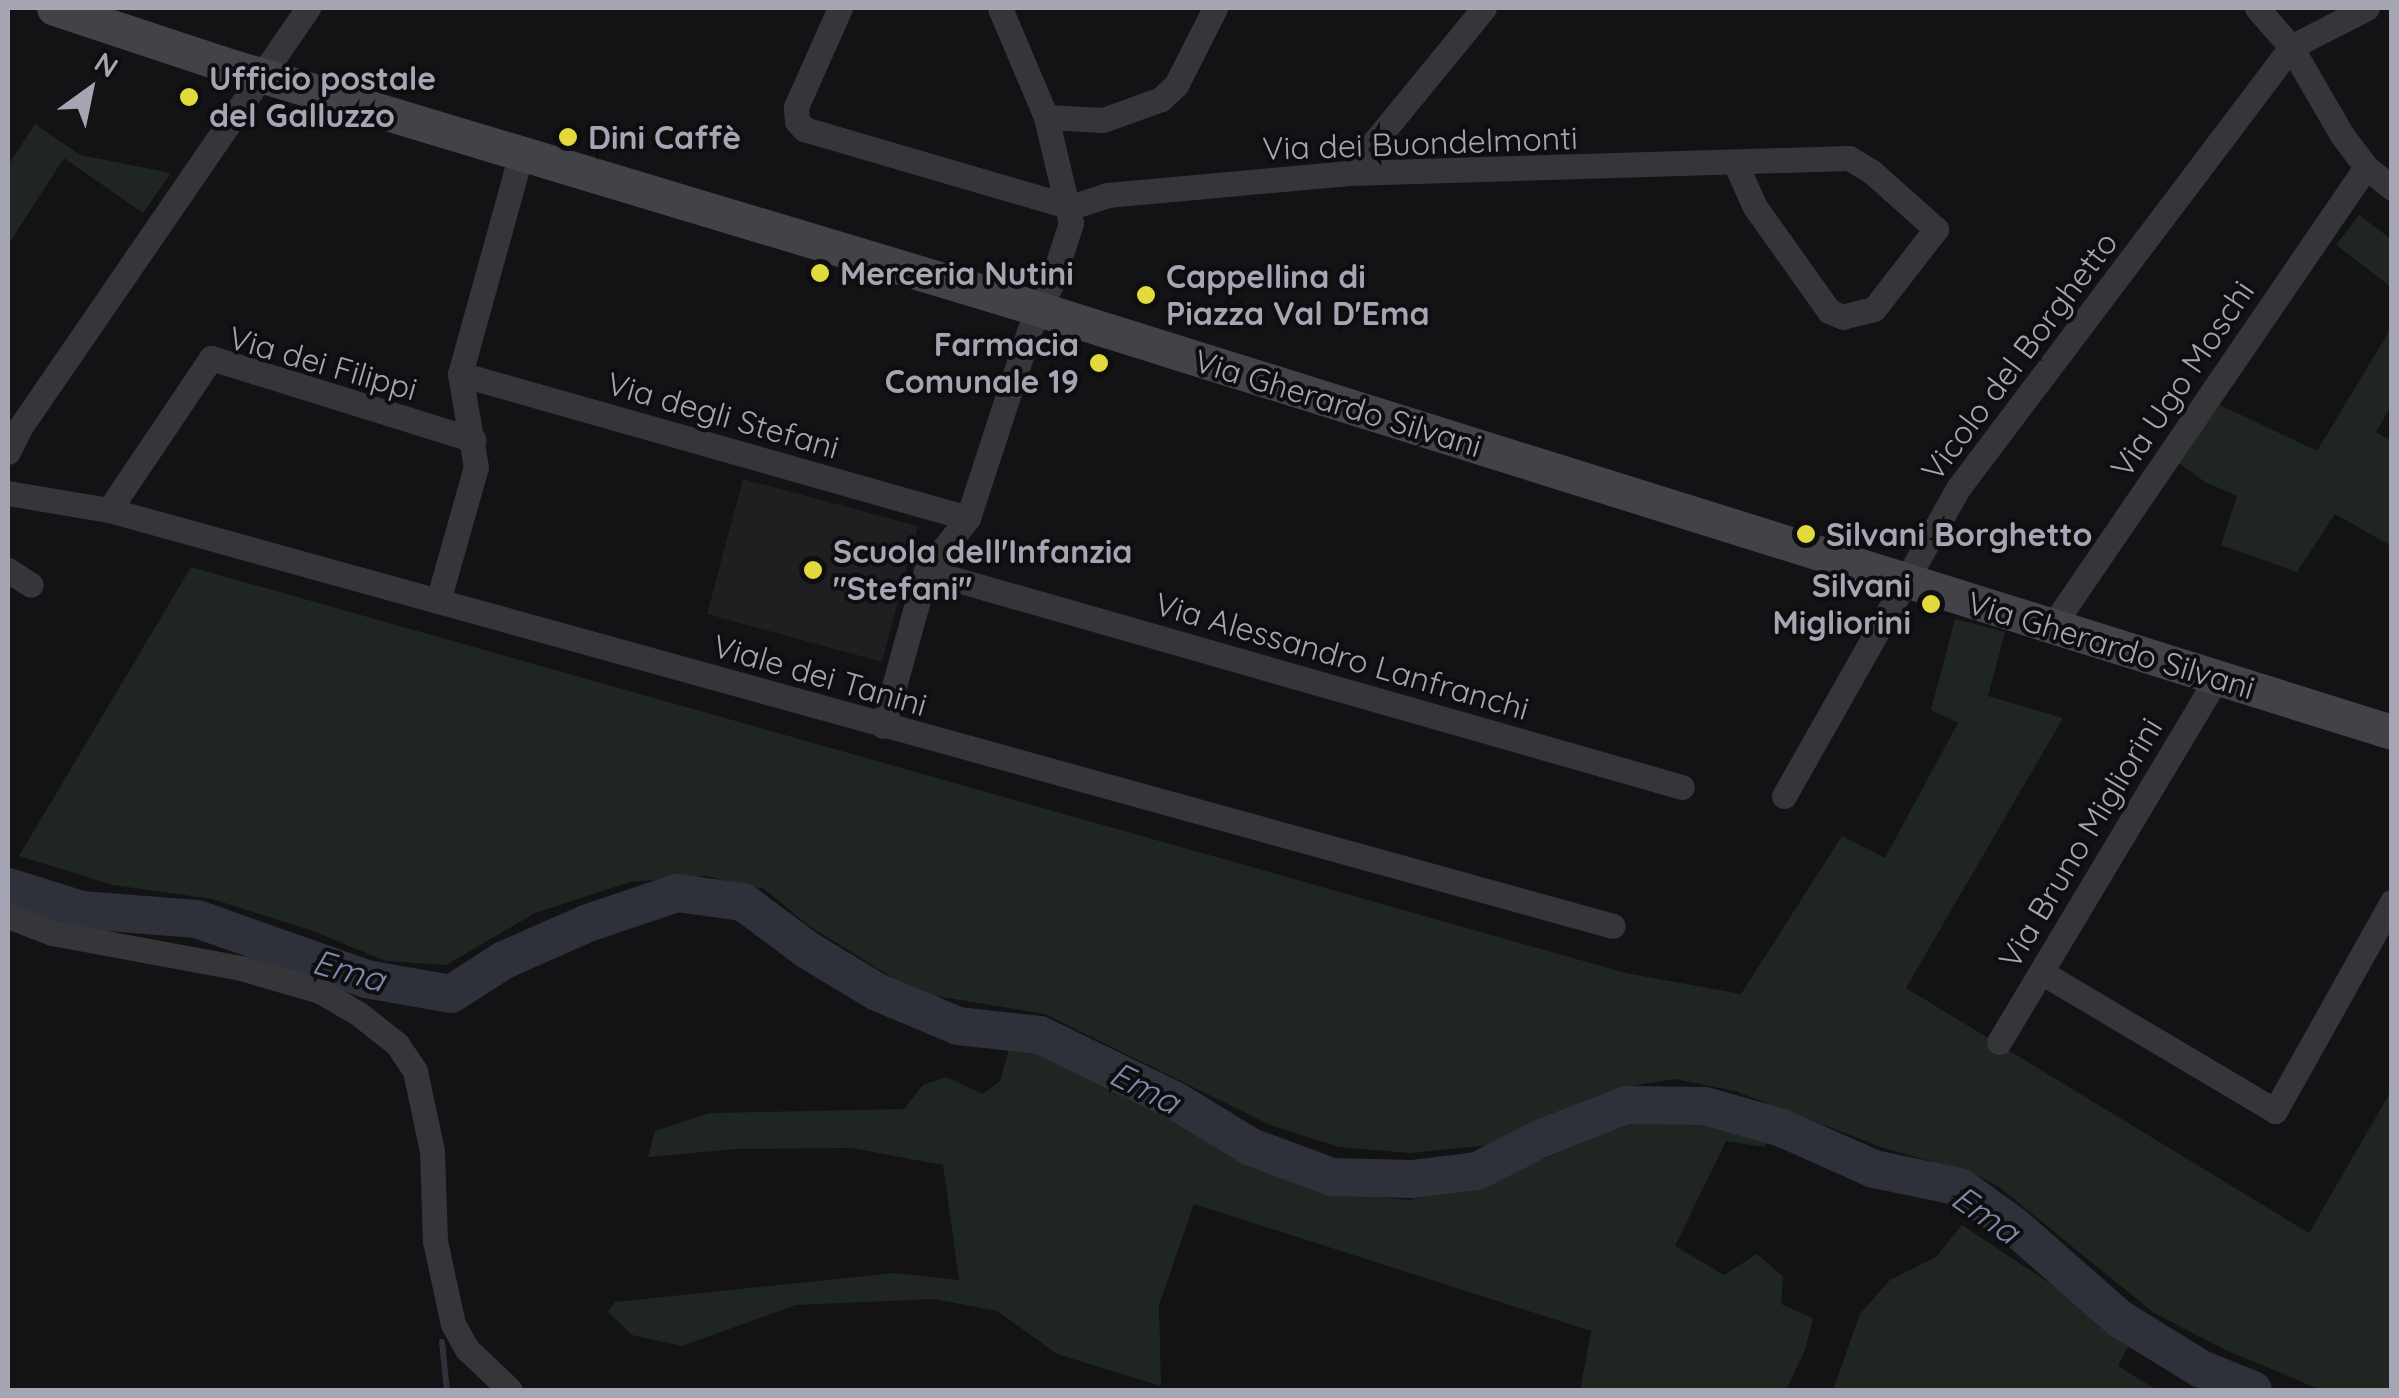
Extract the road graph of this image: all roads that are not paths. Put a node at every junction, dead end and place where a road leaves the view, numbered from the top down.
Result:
1 (54, 8) edge
2 (308, 8) edge
3 (840, 8) edge
4 (1000, 8) edge
5 (1215, 8) edge
6 (2257, 8) edge
7 (2367, 8) edge
8 (1472, 12) edge
9 (2292, 47) junction
10 (261, 76) junction
11 (1046, 117) junction
12 (522, 151) junction
13 (1736, 165) junction
14 (2366, 167) junction
15 (1349, 174) junction
16 (2392, 188) edge
17 (1071, 207) junction
18 (1038, 310) junction
19 (460, 374) junction
20 (474, 440) junction
21 (8, 452) edge
22 (8, 493) edge
23 (109, 510) junction
24 (968, 518) junction
25 (8, 570) edge
26 (926, 571) junction
27 (1906, 580) junction
28 (31, 585) dead end
29 (438, 602) junction
30 (2051, 628) junction
31 (2217, 678) junction
32 (883, 726) junction
33 (2392, 732) edge
34 (1682, 788) dead end
35 (1784, 796) dead end
36 (2392, 902) edge
37 (8, 916) edge
38 (1612, 926) dead end
39 (2041, 972) junction
40 (1999, 1042) dead end
41 (510, 1390) edge

1 - 10 main road, Via Gherardo Silvani
2 - 10 street
3 - 17 street
4 - 11 street
5 - 11 street
6 - 9 street
7 - 9 street, Vicolo del Borghetto
8 - 15 street
9 - 14 street
9 - 27 street, Vicolo del Borghetto
10 - 12 main road, Via Gherardo Silvani
10 - 21 street
11 - 17 street
12 - 18 main road, Via Gherardo Silvani
12 - 19 street
13 - 13 street, Via dei Buondelmonti
13 - 15 street, Via dei Buondelmonti
14 - 16 street
14 - 30 street, Via Ugo Moschi
15 - 17 street, Via dei Buondelmonti
17 - 18 street
18 - 24 street
18 - 27 main road, Via Gherardo Silvani
19 - 20 street
19 - 24 street, Via degli Stefani
20 - 23 street, Via dei Filippi
20 - 29 street
22 - 23 street, Viale dei Tanini
23 - 29 street, Viale dei Tanini
24 - 26 street
25 - 28 street
26 - 32 street
26 - 34 street, Via Alessandro Lanfranchi
27 - 30 main road, Via Gherardo Silvani
27 - 35 street, Vicolo del Borghetto
29 - 32 street, Viale dei Tanini
30 - 31 main road, Via Gherardo Silvani
31 - 33 main road, Via Gherardo Silvani
31 - 39 street, Via Bruno Migliorini
32 - 38 street, Viale dei Tanini
36 - 39 street
37 - 41 street
39 - 40 street, Via Bruno Migliorini

